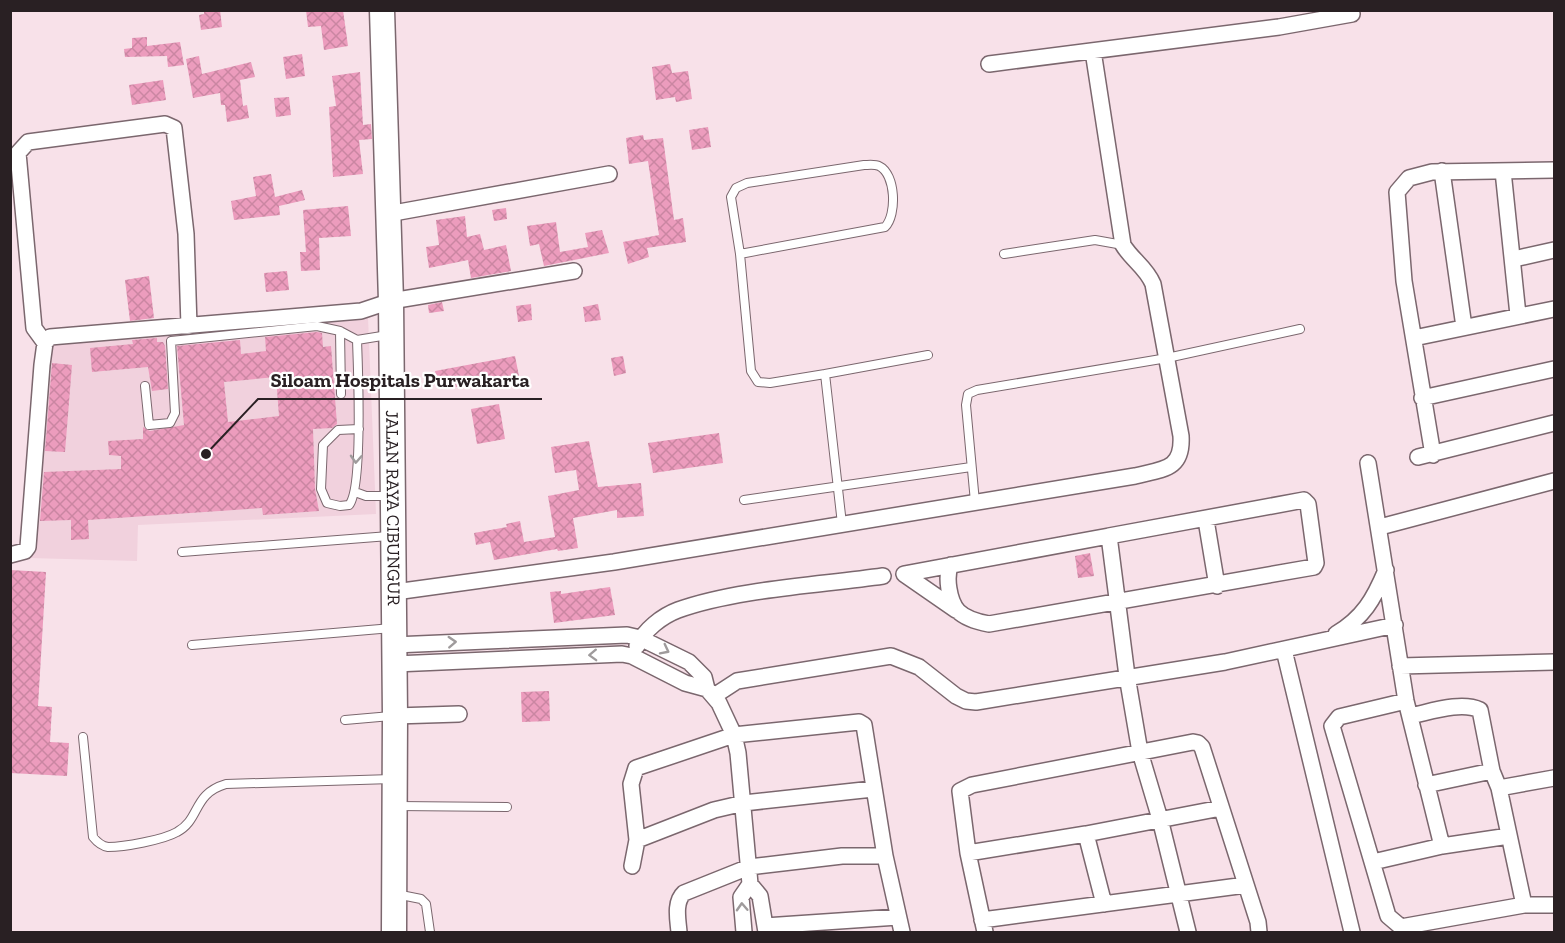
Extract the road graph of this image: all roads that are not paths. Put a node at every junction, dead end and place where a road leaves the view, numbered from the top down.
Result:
1 (382, 10) edge
2 (1351, 10) edge
3 (1093, 51) junction
4 (989, 64) dead end
5 (16, 147) edge
6 (1554, 170) edge
7 (1442, 171) junction
8 (1503, 171) junction
9 (609, 174) dead end
10 (388, 214) junction
11 (1123, 244) junction
12 (1554, 250) edge
13 (740, 254) junction
14 (1004, 254) dead end
15 (1514, 259) junction
16 (574, 271) dead end
17 (391, 301) junction
18 (1554, 309) edge
19 (1518, 315) junction
20 (189, 326) junction
21 (1464, 327) junction
22 (1300, 329) dead end
23 (340, 331) junction
24 (391, 335) junction
25 (1414, 338) junction
26 (357, 340) junction
27 (45, 343) junction
28 (928, 355) dead end
29 (1167, 358) junction
30 (1554, 369) edge
31 (825, 374) junction
32 (145, 386) dead end
33 (340, 394) dead end
34 (1422, 398) junction
35 (1554, 423) edge
36 (359, 429) junction
37 (1368, 463) dead end
38 (971, 467) junction
39 (1554, 481) edge
40 (839, 487) junction
41 (356, 492) junction
42 (393, 496) junction
43 (744, 500) dead end
44 (975, 502) junction
45 (1206, 520) junction
46 (842, 524) junction
47 (1380, 527) junction
48 (394, 536) junction
49 (1110, 536) junction
50 (182, 552) dead end
51 (10, 555) edge
52 (951, 565) junction
53 (1386, 570) junction
54 (884, 576) dead end
55 (1216, 586) junction
56 (395, 592) junction
57 (1117, 602) junction
58 (957, 610) junction
59 (1395, 625) junction
60 (539, 638) junction
61 (640, 638) junction
62 (1324, 641) junction
63 (192, 645) dead end
64 (394, 645) junction
65 (1284, 650) junction
66 (632, 656) junction
67 (538, 657) junction
68 (1554, 662) edge
69 (1400, 666) junction
70 (1127, 676) junction
71 (711, 692) junction
72 (1408, 709) junction
73 (459, 714) dead end
74 (395, 716) junction
75 (345, 720) dead end
76 (734, 735) junction
77 (83, 738) dead end
78 (1140, 752) junction
79 (1492, 771) junction
80 (1554, 778) edge
81 (393, 779) junction
82 (1426, 785) junction
83 (1499, 788) junction
84 (873, 789) junction
85 (744, 802) junction
86 (393, 806) junction
87 (507, 807) dead end
88 (1221, 808) junction
89 (1160, 819) junction
90 (1086, 834) junction
91 (1509, 836) junction
92 (637, 840) junction
93 (1442, 846) junction
94 (968, 852) junction
95 (885, 856) junction
96 (1373, 862) junction
97 (632, 866) dead end
98 (749, 867) junction
99 (750, 884) junction
100 (1246, 885) junction
101 (395, 893) junction
102 (1180, 895) junction
103 (1104, 904) junction
104 (1524, 905) junction
105 (1554, 905) edge
106 (898, 917) junction
107 (983, 926) edge
108 (765, 929) edge
109 (394, 933) edge
110 (430, 933) edge
111 (679, 933) edge
112 (744, 933) edge
113 (902, 933) edge
114 (1188, 933) edge
115 (1259, 933) edge
116 (1352, 933) edge

1 - 10 highway, JALAN RAYA CIBUNGUR
2 - 3 street
3 - 4 street
3 - 11 street
5 - 20 street
5 - 27 street
6 - 8 street
7 - 8 street
7 - 21 street
7 - 25 street
8 - 15 street
9 - 10 street
10 - 17 highway, JALAN RAYA CIBUNGUR
11 - 14 lane
11 - 29 street
12 - 15 street
13 - 13 lane
13 - 31 lane
15 - 19 street
16 - 17 street
17 - 20 street
17 - 24 highway, JALAN RAYA CIBUNGUR
18 - 19 street
19 - 21 street
20 - 27 street
21 - 25 street
22 - 29 lane
23 - 26 lane
23 - 32 lane
23 - 33 lane
24 - 26 lane
24 - 42 highway, JALAN RAYA CIBUNGUR
25 - 34 street
26 - 36 lane
27 - 51 street
28 - 31 lane
29 - 38 lane
29 - 44 street
30 - 34 street
31 - 40 lane
34 - 35 street
36 -> 41 lane
36 - 41 lane
37 - 47 street
38 - 40 lane
38 - 44 lane
39 - 47 street
40 - 43 lane
40 - 46 lane
41 - 42 lane
42 - 48 highway, JALAN RAYA CIBUNGUR
44 - 46 street
45 - 49 street
45 - 55 street
45 - 55 street
46 - 56 street
47 - 53 street
48 - 50 lane
48 - 56 highway, JALAN RAYA CIBUNGUR
49 - 52 street
49 - 57 street
52 - 58 street
52 - 58 street
53 - 59 street
53 - 62 street
54 - 61 street
55 - 57 street
56 - 64 highway, JALAN RAYA CIBUNGUR
57 - 58 street
57 - 70 street
59 - 62 street
59 - 69 street
60 - 61 street
64 -> 60 street
60 - 67 street
61 - 66 street
61 -> 71 street
62 - 65 street
63 - 64 lane
64 - 67 street
64 - 74 highway, JALAN RAYA CIBUNGUR
65 - 70 street
65 - 116 street
66 -> 67 street
66 - 71 street
68 - 69 street
69 - 72 street
70 - 71 street
70 - 78 street
71 - 76 street
72 - 79 street
72 - 82 street
72 - 96 street
73 - 74 street
74 - 75 lane
74 - 81 highway, JALAN RAYA CIBUNGUR
76 - 84 street
76 - 85 street
76 - 92 street
77 - 81 lane
78 - 88 street
78 - 89 street
78 - 94 street
79 - 82 street
79 - 83 street
80 - 83 street
81 - 86 highway, JALAN RAYA CIBUNGUR
82 - 93 street
83 - 91 street
84 - 85 street
84 - 95 street
85 - 92 street
85 - 98 street
86 - 87 lane
86 - 101 highway, JALAN RAYA CIBUNGUR
88 - 89 street
88 - 100 street
89 - 90 street
89 - 102 street
90 - 94 street
90 - 103 street
91 - 93 street
91 - 104 street
92 - 97 street
93 - 96 street
94 - 107 street
95 - 98 street
95 - 106 street
96 - 104 street
98 - 99 street
98 - 111 street
99 - 108 street
112 -> 99 street
100 - 102 street
100 - 115 street
101 - 109 highway, JALAN RAYA CIBUNGUR
101 - 110 lane
102 - 103 street
102 - 114 street
103 - 107 street
104 - 105 street
106 - 108 street
106 - 113 street

